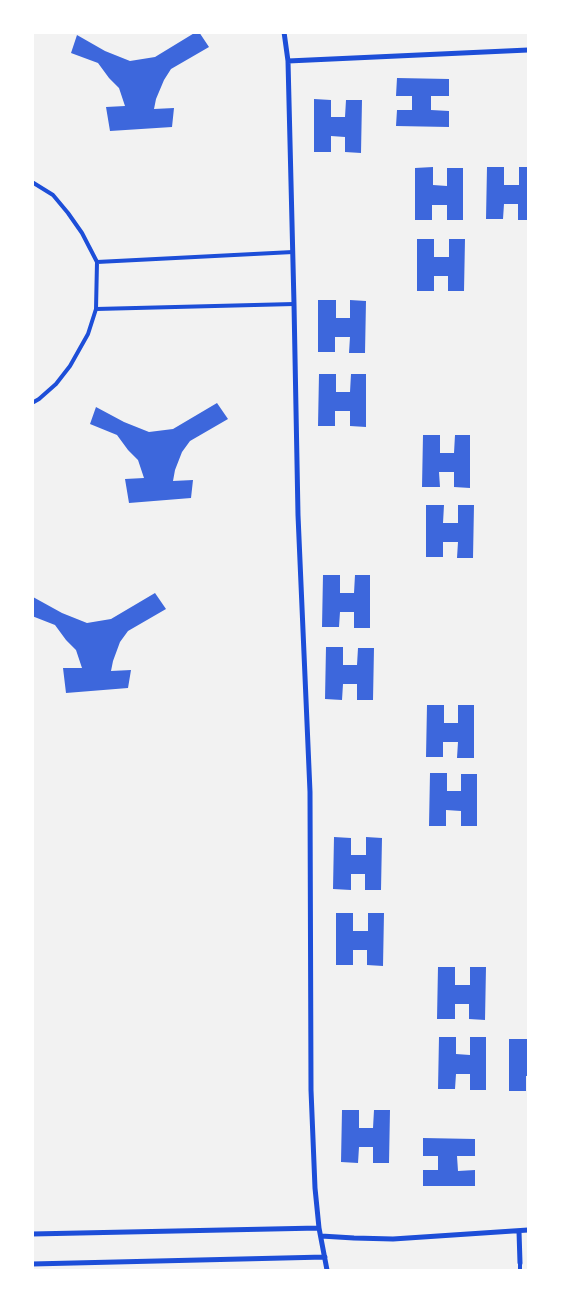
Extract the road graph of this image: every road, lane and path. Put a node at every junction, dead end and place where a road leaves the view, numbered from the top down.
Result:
1 (284, 32) edge
2 (528, 50) edge
3 (288, 61) junction
4 (32, 182) edge
5 (293, 252) junction
6 (97, 262) junction
7 (294, 304) junction
8 (96, 309) junction
9 (32, 403) edge
10 (319, 1228) junction
11 (528, 1230) edge
12 (519, 1231) junction
13 (32, 1234) edge
14 (321, 1236) junction
15 (325, 1257) junction
16 (520, 1263) joint
17 (32, 1264) edge
18 (327, 1270) edge
19 (520, 1270) edge

1 - 3 street
2 - 3 street
3 - 5 street
4 - 6 lane
5 - 6 lane
5 - 7 street
6 - 8 lane
7 - 8 lane
7 - 10 street
8 - 9 lane
10 - 13 street
10 - 14 street
11 - 12 street
12 - 14 street
12 - 16 street
14 - 15 street
15 - 17 street
15 - 18 street
16 - 19 lane

